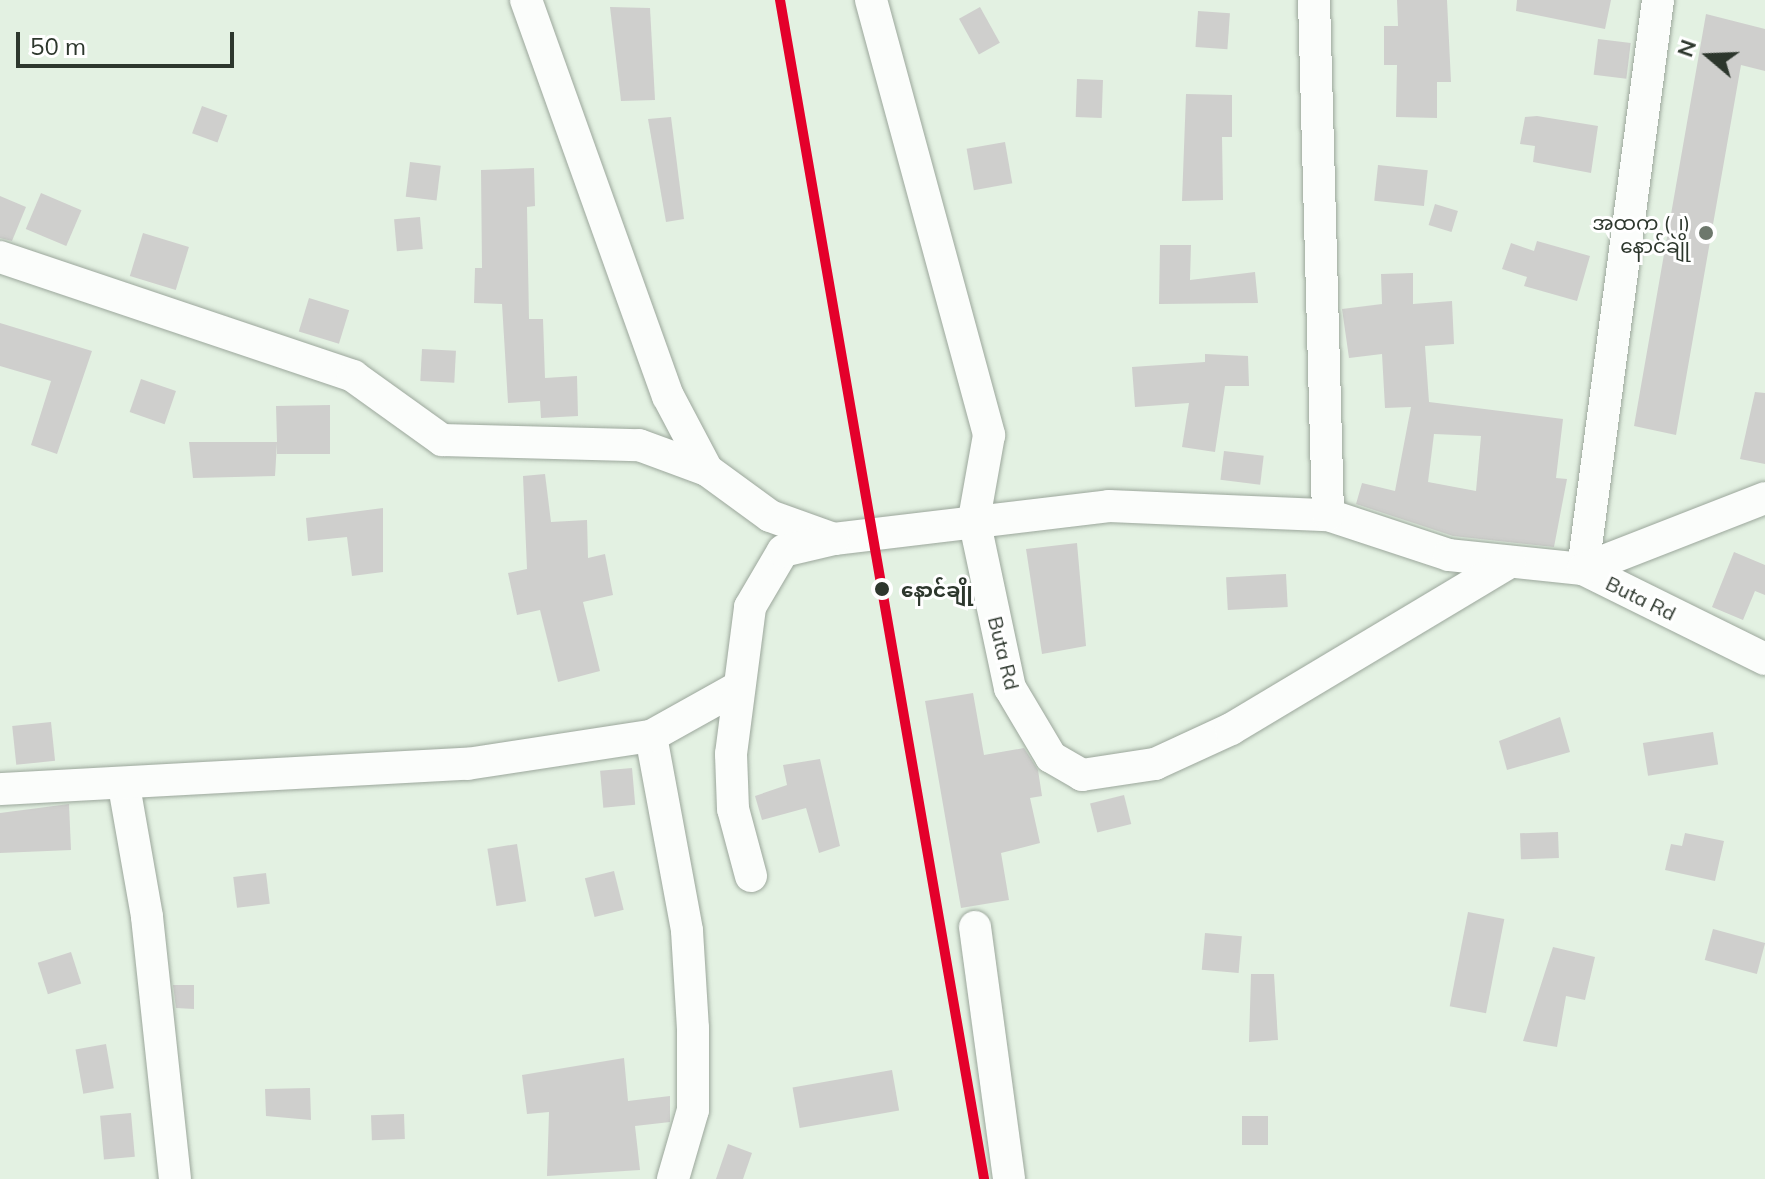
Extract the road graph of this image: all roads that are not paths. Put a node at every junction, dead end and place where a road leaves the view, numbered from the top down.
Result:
1 (526, 0) edge
2 (871, 0) edge
3 (1314, 0) edge
4 (1658, 0) edge
5 (0, 257) edge
6 (707, 470) junction
7 (1765, 498) edge
8 (1328, 515) junction
9 (974, 519) junction
10 (834, 539) junction
11 (1510, 562) junction
12 (1583, 569) junction
13 (1765, 659) edge
14 (737, 688) junction
15 (651, 736) junction
16 (124, 786) junction
17 (0, 789) edge
18 (751, 876) dead end
19 (975, 927) dead end
20 (175, 1179) edge
21 (673, 1179) edge
22 (1009, 1179) edge

1 - 6 street
2 - 9 street
3 - 8 street
4 - 12 street
5 - 6 street
6 - 10 street
7 - 12 street
8 - 9 street, Buta Rd
8 - 11 street, Buta Rd
9 - 10 street
9 - 11 street, Buta Rd
10 - 14 street
11 - 12 street, Buta Rd
12 - 13 street, Buta Rd
14 - 15 street
14 - 18 street
15 - 16 street
15 - 21 street
16 - 17 street
16 - 20 street
19 - 22 street

